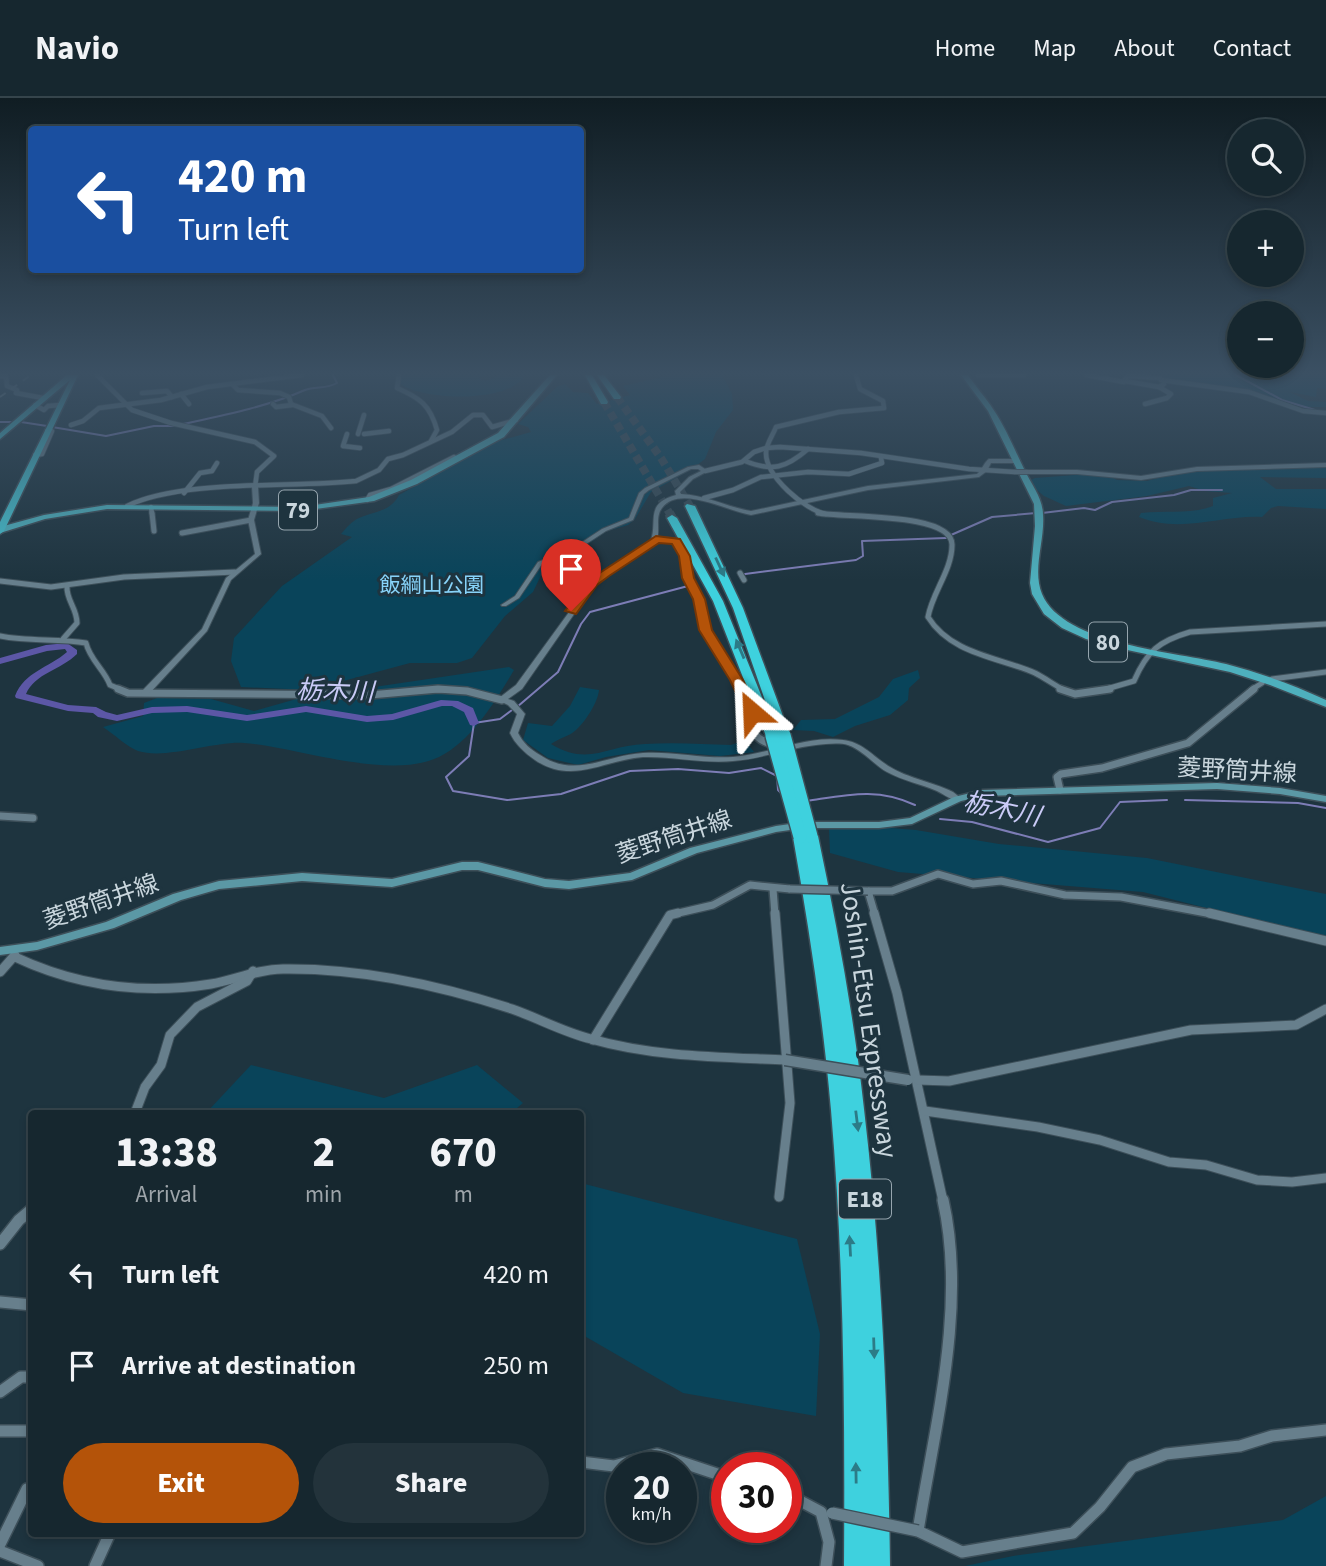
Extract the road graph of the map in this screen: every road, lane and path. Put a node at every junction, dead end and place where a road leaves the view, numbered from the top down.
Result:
1 (41, 444) edge
2 (255, 444) edge
3 (344, 444) edge
4 (427, 444) edge
5 (486, 444) edge
6 (769, 444) edge
7 (1006, 444) edge
8 (360, 448) dead end
9 (766, 448) junction
10 (808, 449) junction
11 (454, 457) dead end
12 (881, 458) junction
13 (744, 461) junction
14 (217, 463) dead end
15 (1326, 465) edge
16 (1016, 466) junction
17 (771, 469) junction
18 (985, 470) junction
19 (705, 471) junction
20 (1027, 472) joint
21 (774, 475) junction
22 (255, 487) junction
23 (184, 494) junction
24 (679, 497) junction
25 (704, 498) junction
26 (367, 500) junction
27 (800, 502) junction
28 (127, 506) junction
29 (690, 506) tunnel mouth
30 (151, 507) junction
31 (255, 509) junction
32 (672, 518) tunnel mouth
33 (251, 520) junction
34 (0, 530) edge
35 (154, 531) dead end
36 (182, 533) dead end
37 (656, 540) junction
38 (235, 572) junction
39 (740, 573) dead end
40 (744, 580) dead end
41 (0, 581) edge
42 (67, 586) junction
43 (503, 605) dead end
44 (1326, 624) edge
45 (0, 636) edge
46 (63, 639) junction
47 (1149, 651) junction
48 (1326, 671) edge
49 (1272, 679) dead end
50 (1262, 683) dead end
51 (145, 693) junction
52 (502, 700) junction
53 (1326, 704) edge
54 (780, 740) junction
55 (1060, 790) junction
56 (958, 799) junction
57 (1326, 799) edge
58 (0, 816) edge
59 (33, 818) dead end
60 (805, 836) junction
61 (773, 889) junction
62 (868, 891) junction
63 (1326, 941) edge
64 (0, 951) edge
65 (16, 954) junction
66 (253, 971) junction
67 (0, 972) edge
68 (1326, 1009) edge
69 (593, 1040) junction
70 (785, 1060) junction
71 (913, 1080) junction
72 (136, 1110) edge
73 (925, 1111) junction
74 (1326, 1178) edge
75 (779, 1197) dead end
76 (28, 1212) edge
77 (0, 1244) edge
78 (0, 1301) edge
79 (28, 1304) edge
80 (28, 1377) edge
81 (0, 1392) edge
82 (1326, 1430) edge
83 (0, 1431) edge
84 (28, 1431) edge
85 (584, 1462) edge
86 (711, 1472) edge
87 (28, 1489) edge
88 (802, 1500) edge
89 (802, 1502) edge
90 (918, 1531) junction
91 (108, 1537) edge
92 (0, 1544) edge
93 (0, 1551) edge
94 (38, 1566) edge
95 (95, 1566) edge
96 (826, 1566) edge
97 (856, 1566) edge
98 (878, 1566) edge

1 - 34 highway
2 - 22 street
3 - 8 street
4 - 22 street
5 - 26 main road, 79
6 - 9 street
7 - 16 main road, 80
9 - 10 street
9 - 13 street
9 - 17 street
10 - 12 street
10 - 17 street
11 - 26 street
12 - 18 street
12 - 21 street
13 - 17 street
13 - 19 street
14 - 23 street
15 - 20 street
16 - 18 street
16 - 18 street
16 - 20 street, bridge
16 - 47 main road, 80
17 - 21 street
18 - 27 street
19 - 24 street
19 - 43 street
21 - 25 street
21 - 27 street
22 - 23 street
22 - 31 street
23 - 28 street
24 - 25 street
24 - 37 street
25 - 27 street
26 - 31 main road, 79
27 - 47 street
28 - 30 main road, 79
28 - 34 main road, 79
29 -> 54 highway, Joshin-Etsu Expressway / E18
30 - 31 main road, 79
30 - 35 street
31 - 33 street
54 -> 32 highway, Joshin-Etsu Expressway / E18
33 - 36 street
33 - 38 street
37 - 52 street
37 - 54 street
38 - 42 street
38 - 51 street
39 - 40 street
41 - 42 street
42 - 46 street
44 - 47 street
45 - 46 street
46 - 51 street
47 - 53 main road, 80
48 - 49 street
50 - 55 street
51 - 52 street
52 - 54 street
54 - 56 street
54 - 60 highway, Joshin-Etsu Expressway / E18, bridge
55 - 56 main road, 菱野筒井線
55 - 57 main road, 菱野筒井線
56 - 65 main road, 菱野筒井線
58 - 59 street
97 -> 60 highway, Joshin-Etsu Expressway / E18
60 -> 98 highway, Joshin-Etsu Expressway / E18
61 - 62 street, bridge
61 - 69 street
61 - 70 street
62 - 63 street
62 - 71 street
64 - 65 main road, 菱野筒井線
65 - 66 street
65 - 67 street
66 - 69 street
66 - 72 street
68 - 71 street
69 - 70 street
70 - 71 street, bridge
70 - 75 street
71 - 73 street
73 - 74 street
73 - 90 street
76 - 77 street
78 - 79 street
80 - 81 street
82 - 90 street
83 - 84 street
85 - 86 street
87 - 92 street
88 - 90 street, bridge
89 - 96 street
91 - 95 street
93 - 94 street

